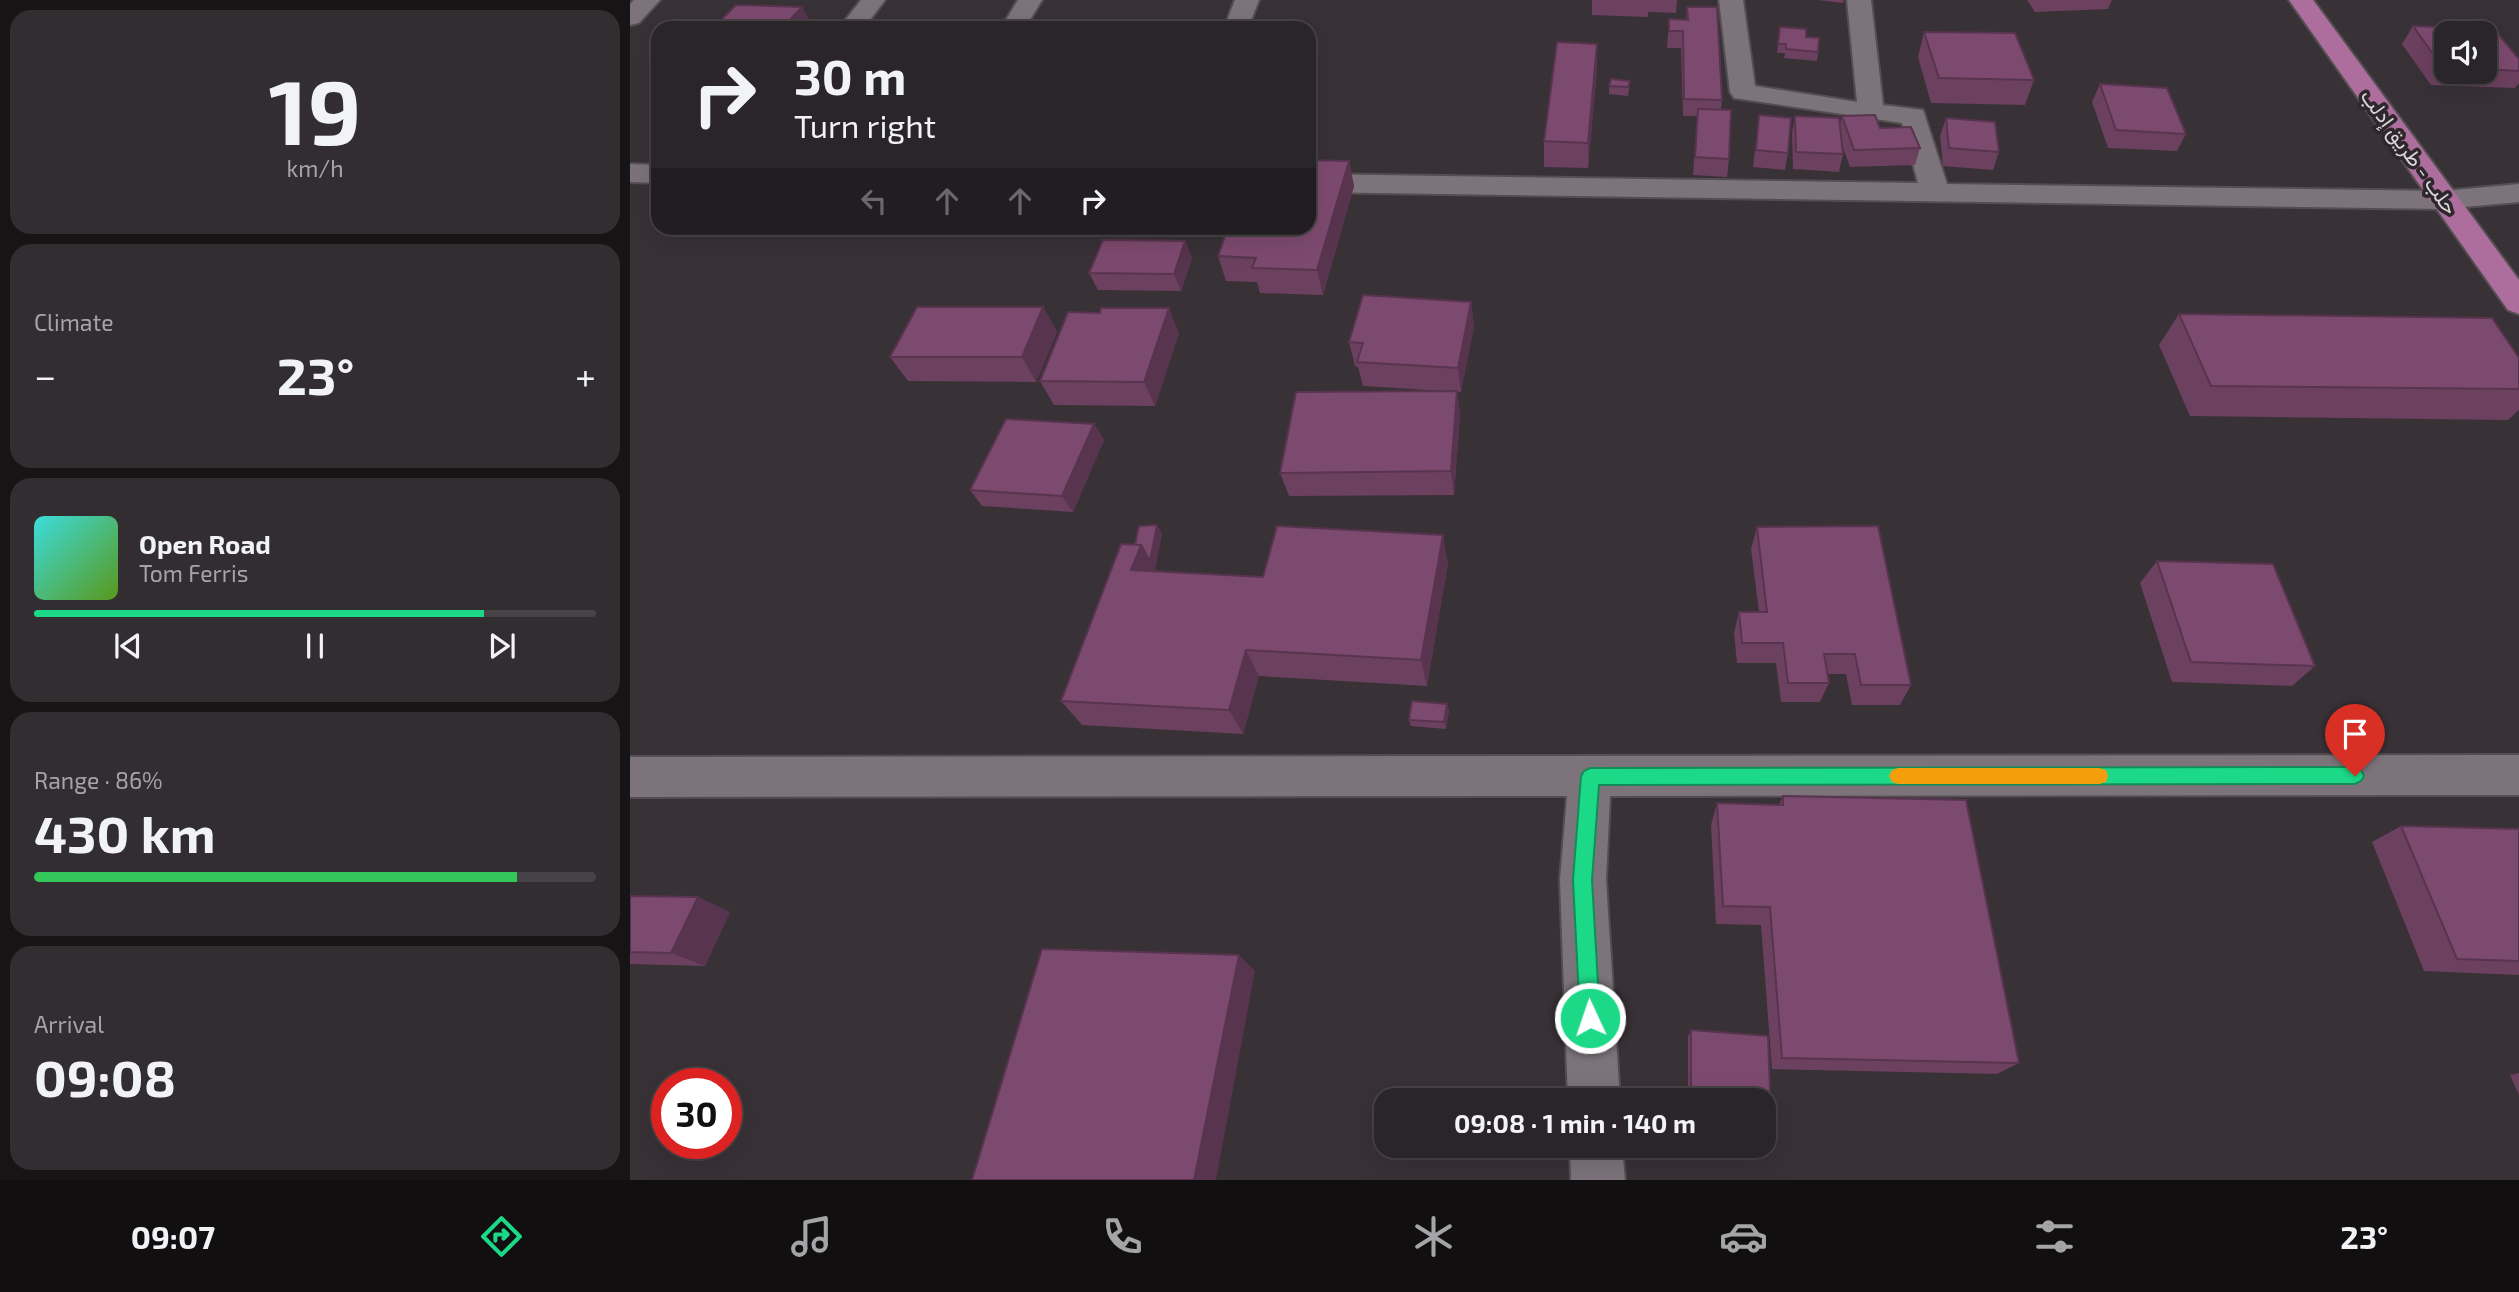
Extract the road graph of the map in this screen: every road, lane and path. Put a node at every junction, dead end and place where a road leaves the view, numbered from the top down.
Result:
1 (648, 0) edge
2 (873, 0) edge
3 (1030, 0) edge
4 (1247, 0) edge
5 (1731, 0) edge
6 (1859, 0) edge
7 (2301, 0) edge
8 (630, 18) edge
9 (856, 21) edge
10 (1017, 21) edge
11 (1239, 21) edge
12 (1871, 112) junction
13 (630, 173) edge
14 (651, 174) edge
15 (1316, 183) edge
16 (1936, 192) junction
17 (2519, 193) edge
18 (2442, 200) junction
19 (2519, 303) edge
20 (2519, 775) edge
21 (1590, 776) junction
22 (630, 778) edge
23 (1593, 1088) edge
24 (1597, 1158) edge
25 (1598, 1180) edge

1 - 8 street
2 - 9 street
3 - 10 street
4 - 11 street
5 - 12 street
6 - 12 street
7 - 18 highway, حلب - طريق إدلب
12 - 16 street
13 - 14 street
15 - 16 street
16 - 18 street
17 - 18 street
18 - 19 highway, حلب - طريق إدلب
20 - 21 street
21 - 22 street
21 - 23 street
24 - 25 street

